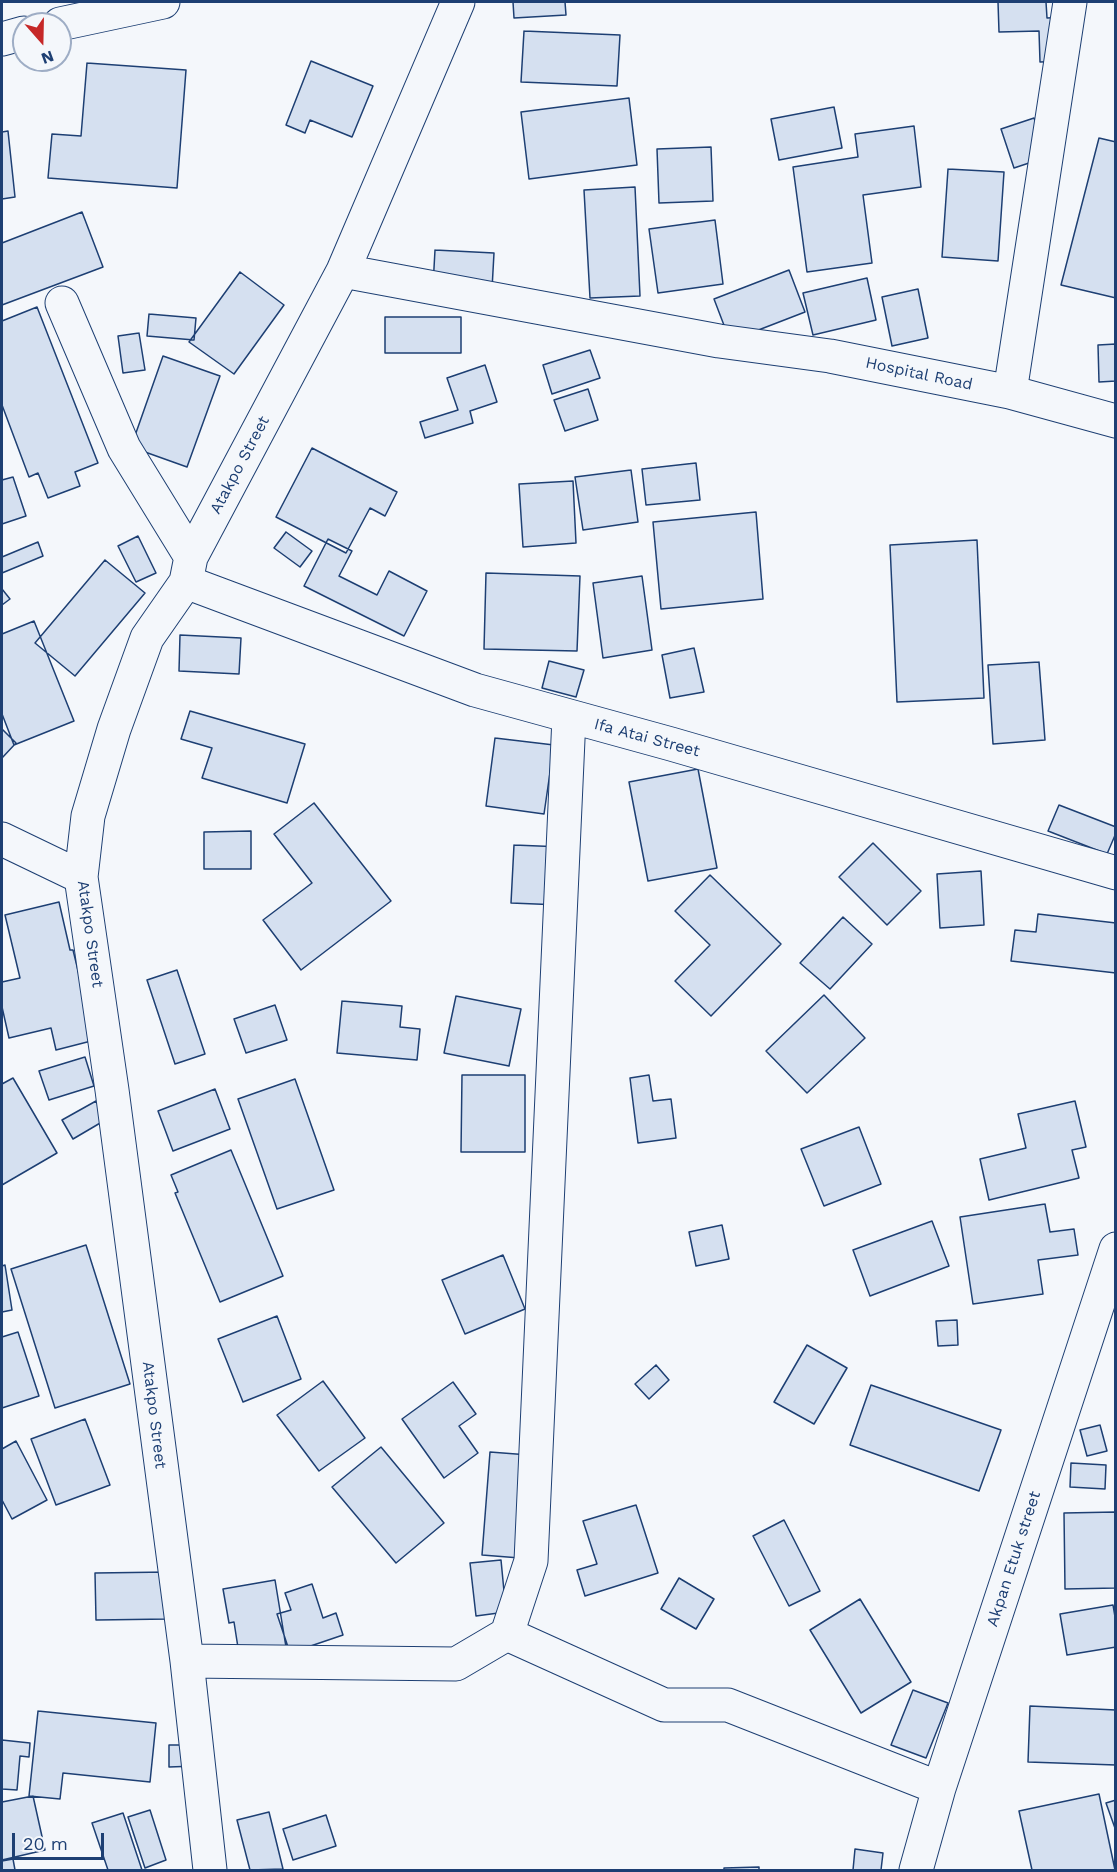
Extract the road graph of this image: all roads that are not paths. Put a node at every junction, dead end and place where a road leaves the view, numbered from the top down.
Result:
1 (163, 2) edge
2 (458, 2) edge
3 (1070, 2) edge
4 (72, 21) edge
5 (343, 272) junction
6 (63, 303) dead end
7 (1010, 392) junction
8 (1116, 421) edge
9 (189, 569) junction
10 (569, 717) junction
11 (2, 839) edge
12 (1116, 873) edge
13 (81, 877) junction
14 (1113, 1266) edge
15 (507, 1634) junction
16 (187, 1661) junction
17 (939, 1788) junction
18 (210, 1870) edge
19 (916, 1870) edge

1 - 4 street
2 - 5 street, Atakpo Street
3 - 7 street
5 - 7 street, Hospital Road
5 - 9 street, Atakpo Street
6 - 9 street
7 - 8 street, Hospital Road
9 - 10 street, Ifa Atai Street
9 - 13 street, Atakpo Street
10 - 12 street, Ifa Atai Street
10 - 15 street
11 - 13 street
13 - 16 street, Atakpo Street
14 - 17 street, Akpan Etuk street
15 - 16 street
15 - 17 street
16 - 18 street, Atakpo Street
17 - 19 street, Akpan Etuk street

